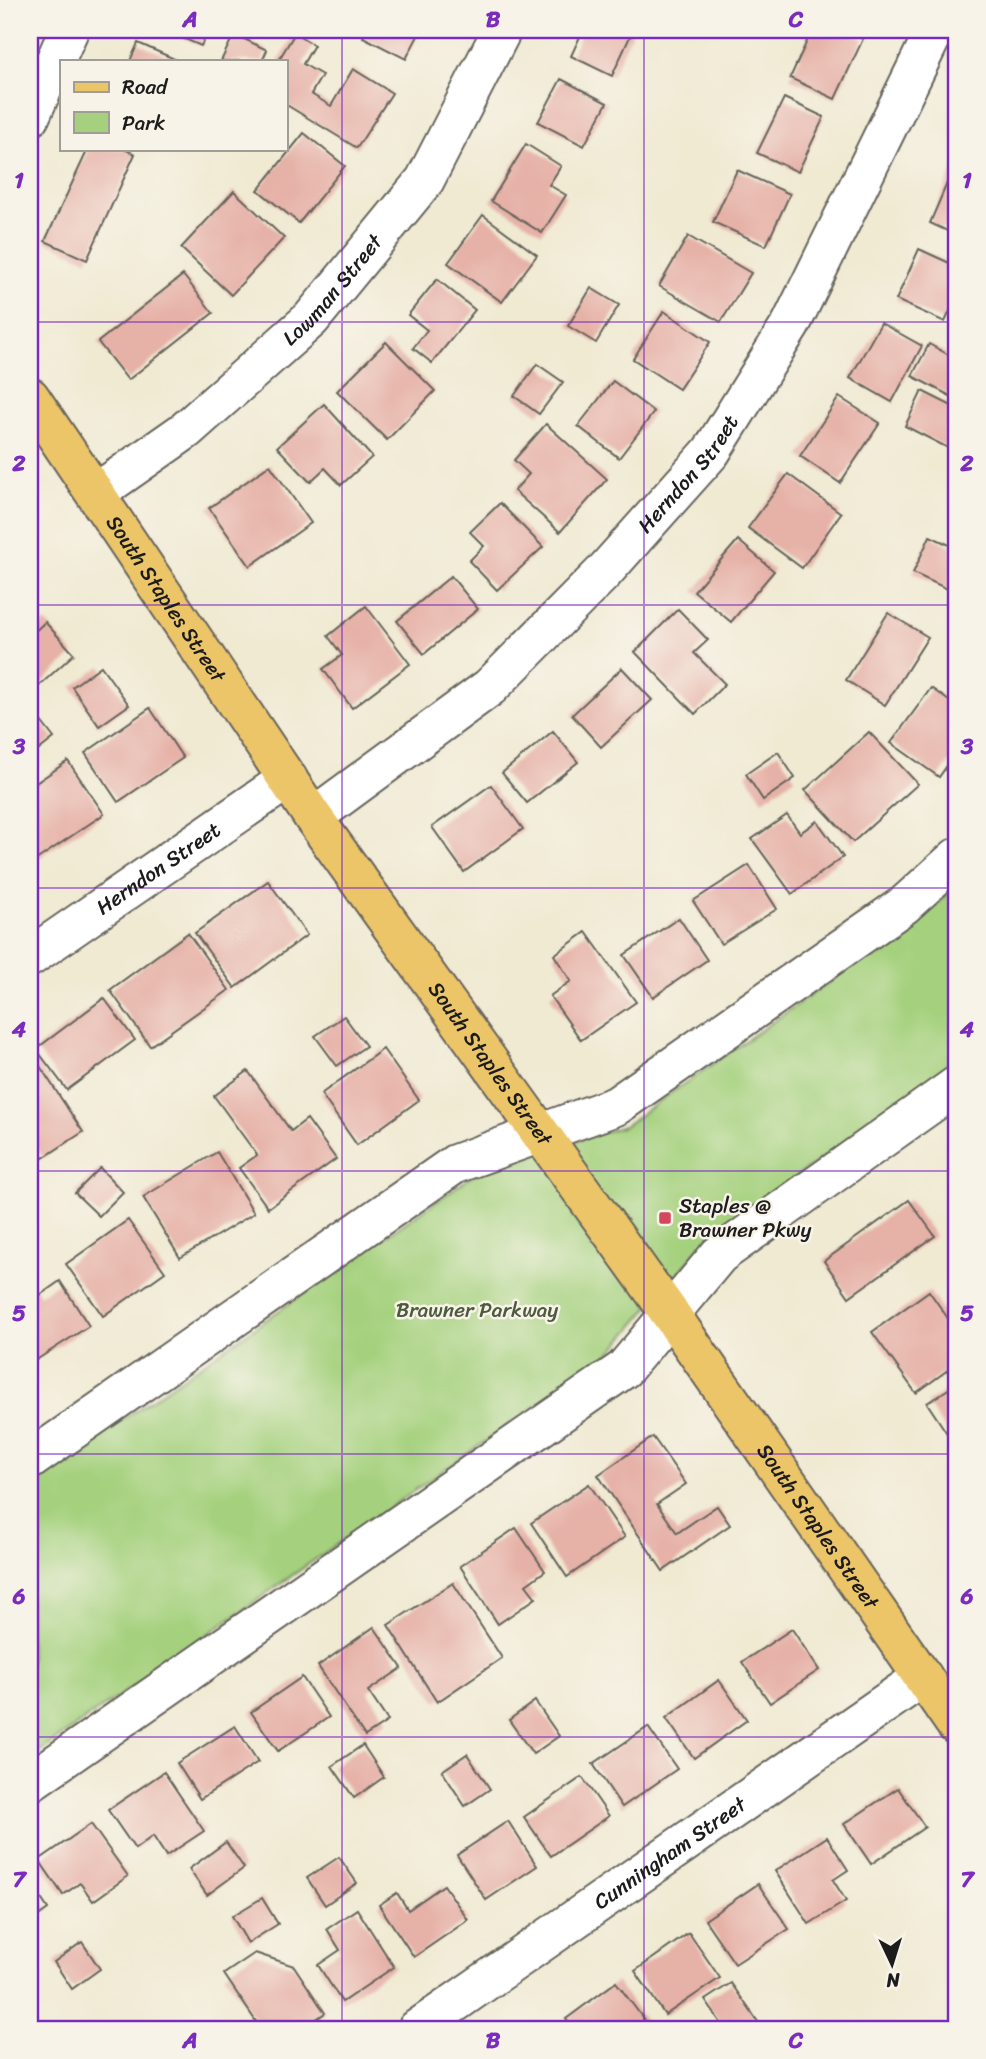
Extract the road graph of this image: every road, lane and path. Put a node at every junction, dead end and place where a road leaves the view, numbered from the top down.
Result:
1 (69, 30) edge
2 (502, 30) edge
3 (935, 30) edge
4 (30, 117) edge
5 (30, 397) edge
6 (96, 493) junction
7 (288, 779) junction
8 (313, 817) junction
9 (956, 858) edge
10 (30, 957) edge
11 (956, 1087) edge
12 (541, 1132) junction
13 (671, 1315) junction
14 (30, 1460) edge
15 (923, 1677) junction
16 (956, 1725) edge
17 (30, 1782) edge
18 (417, 2029) edge

1 - 4 street
2 - 6 street, Lowman Street
3 - 8 street, Herndon Street
5 - 6 main road, South Staples Street
6 - 7 main road, South Staples Street
7 - 8 main road, South Staples Street
7 - 10 street, Herndon Street
8 - 12 main road, South Staples Street
9 - 12 street
11 - 13 street
12 - 13 main road, South Staples Street
12 - 14 street
13 - 15 main road, South Staples Street
13 - 17 street
15 - 16 main road, South Staples Street
15 - 18 street, Cunningham Street

